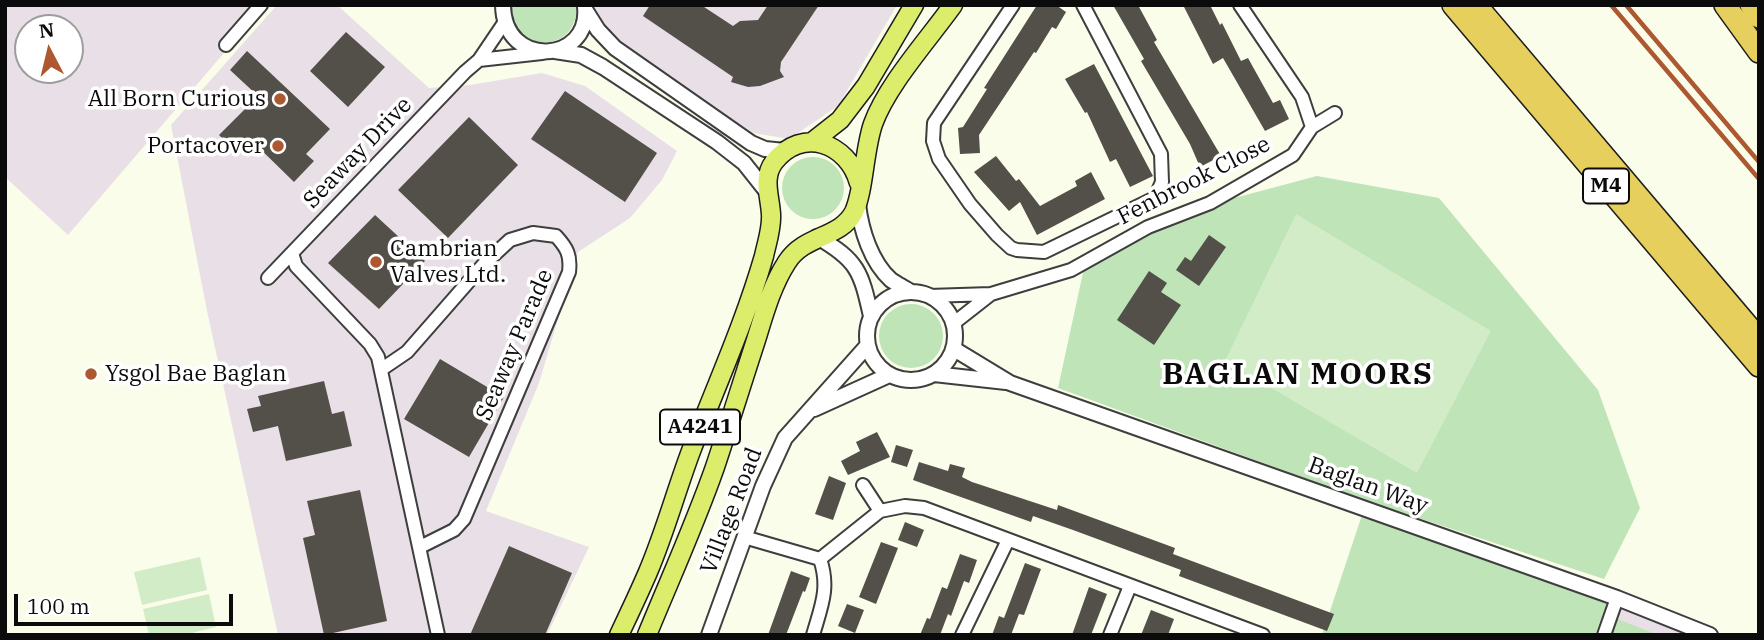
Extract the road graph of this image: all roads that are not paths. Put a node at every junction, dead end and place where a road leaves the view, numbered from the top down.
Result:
1 (261, 5) edge
2 (914, 5) edge
3 (953, 5) edge
4 (1013, 5) edge
5 (1083, 5) edge
6 (1240, 5) edge
7 (1453, 5) edge
8 (1476, 5) edge
9 (1726, 5) edge
10 (1751, 5) edge
11 (586, 8) edge
12 (502, 13) edge
13 (1759, 17) edge
14 (226, 45) dead end
15 (549, 52) junction
16 (1759, 52) edge
17 (479, 60) junction
18 (1335, 113) dead end
19 (1312, 127) junction
20 (811, 142) junction
21 (785, 151) junction
22 (767, 192) junction
23 (859, 195) junction
24 (817, 237) junction
25 (292, 253) junction
26 (268, 278) dead end
27 (911, 292) junction
28 (991, 294) junction
29 (929, 296) junction
30 (871, 316) junction
31 (954, 323) junction
32 (1759, 339) edge
33 (867, 346) junction
34 (954, 349) junction
35 (1759, 366) edge
36 (382, 369) junction
37 (934, 374) junction
38 (889, 375) junction
39 (1010, 383) junction
40 (810, 411) junction
41 (863, 485) dead end
42 (880, 510) junction
43 (744, 537) junction
44 (1008, 541) junction
45 (420, 547) junction
46 (820, 559) junction
47 (1130, 586) junction
48 (1617, 598) junction
49 (1258, 634) edge
50 (438, 635) edge
51 (620, 635) edge
52 (647, 635) edge
53 (709, 635) edge
54 (813, 635) edge
55 (962, 635) edge
56 (1110, 635) edge
57 (1604, 635) edge
58 (1710, 635) edge

1 - 14 street
2 - 20 main road
3 - 23 main road
4 - 5 street, Fenbrook Close
6 - 19 street
7 - 35 highway, M4
8 - 32 highway, M4
9 - 16 highway
10 - 13 highway
11 - 15 street
11 - 21 street
12 - 15 street
12 - 17 street, Seaway Drive
15 - 17 street
15 - 22 street
17 - 25 street, Seaway Drive
18 - 19 street
19 - 28 street, Fenbrook Close
20 - 21 main road
20 - 23 main road
21 - 22 main road, A4241
22 - 51 main road, A4241
23 - 24 main road, A4241
23 - 27 street
24 - 30 street
24 - 52 main road, A4241
25 - 26 street, Seaway Drive
25 - 36 street
27 - 29 street
27 - 30 street
28 - 29 street, Fenbrook Close
28 - 31 street, Fenbrook Close
29 - 31 street
30 - 33 street
31 - 34 street
33 - 38 street
33 - 40 street, Village Road
34 - 37 street
34 - 39 street, Baglan Way
36 - 45 street
36 - 45 street, Seaway Parade
37 - 38 street
37 - 39 street, Baglan Way
38 - 40 street, Village Road
39 - 48 street, Baglan Way
40 - 43 street, Village Road
41 - 42 street
42 - 44 street
42 - 46 street
43 - 46 street
43 - 53 street, Village Road
44 - 47 street
44 - 55 street
45 - 50 street
46 - 54 street
47 - 49 street
47 - 56 street
48 - 57 street
48 - 58 street, Baglan Way

